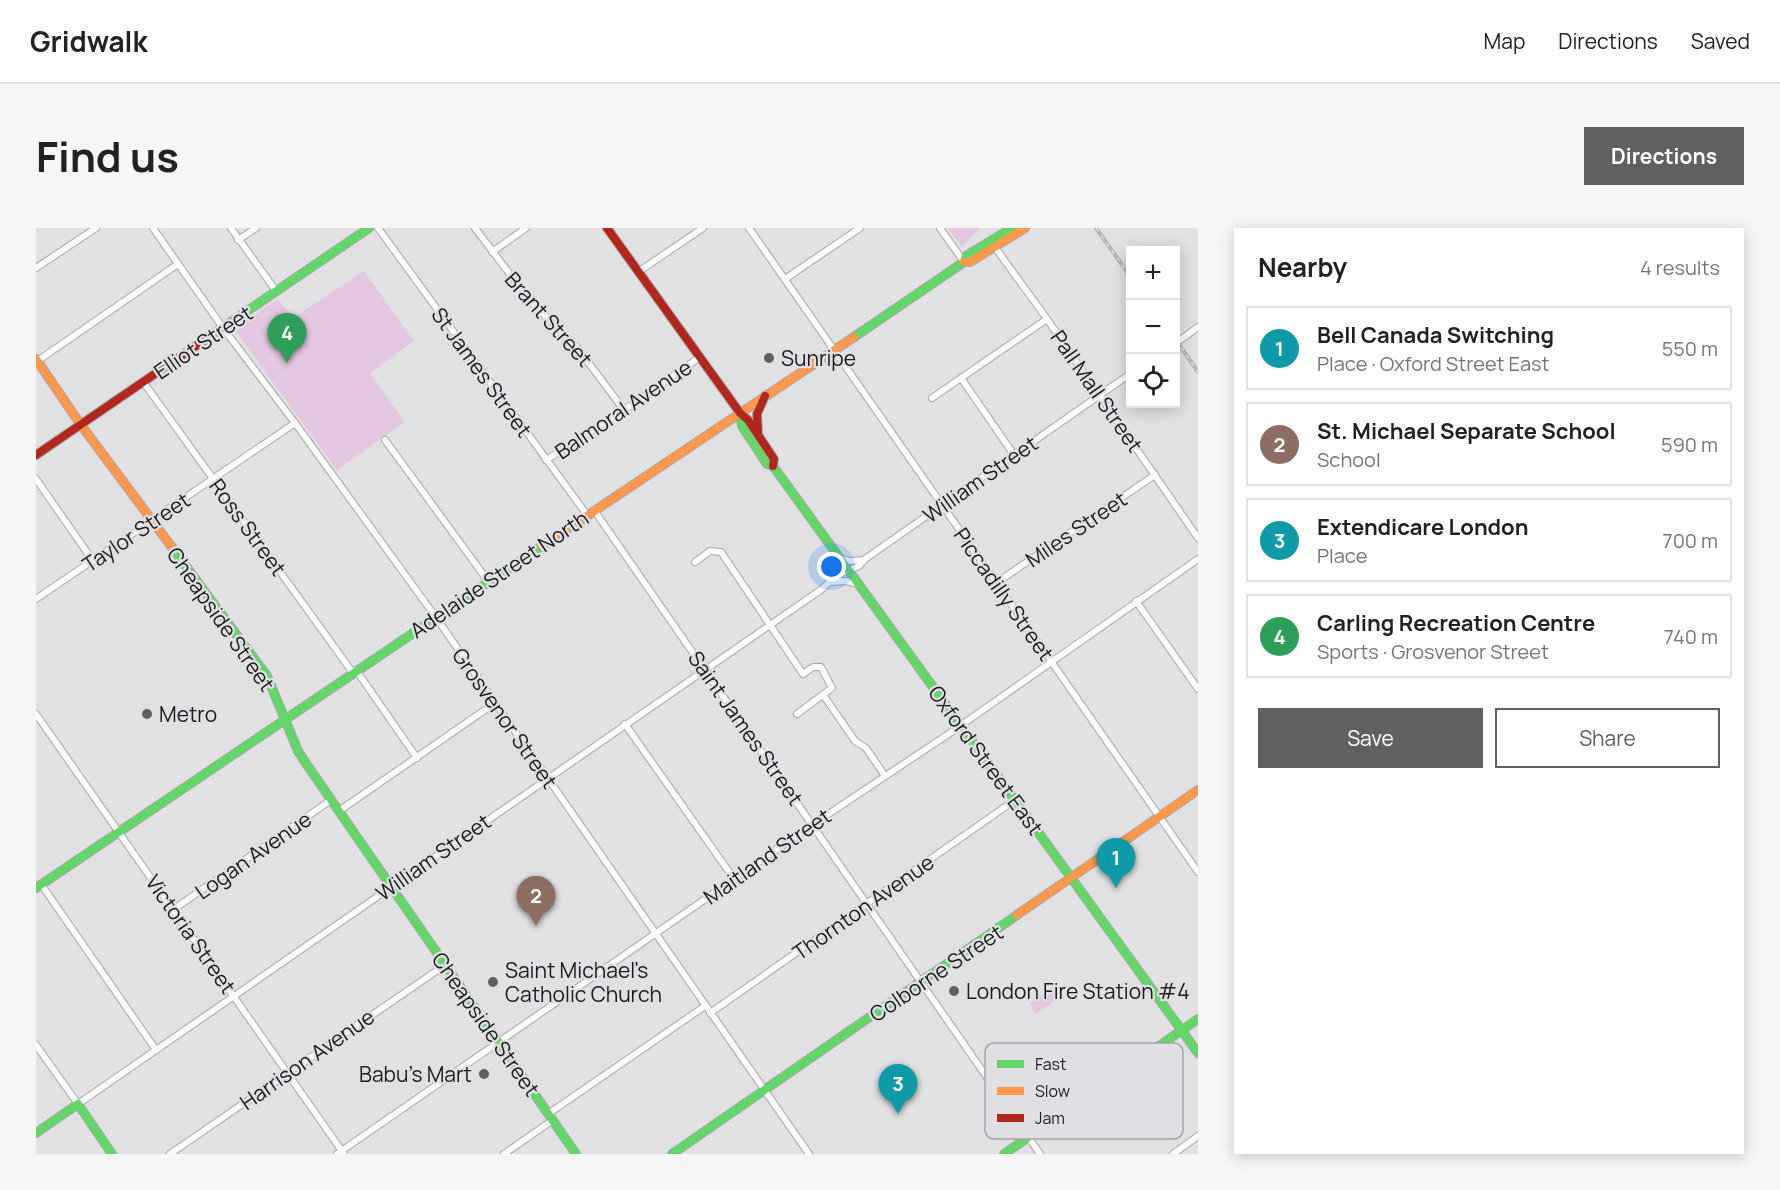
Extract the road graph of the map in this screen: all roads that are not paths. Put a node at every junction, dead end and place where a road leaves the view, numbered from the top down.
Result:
1 (96, 228) edge
2 (153, 228) edge
3 (231, 228) edge
4 (256, 228) edge
5 (369, 228) edge
6 (378, 228) edge
7 (475, 228) edge
8 (526, 228) edge
9 (607, 228) edge
10 (703, 228) edge
11 (749, 228) edge
12 (860, 228) edge
13 (940, 228) edge
14 (1012, 228) edge
15 (1025, 228) edge
16 (238, 240) junction
17 (994, 246) junction
18 (492, 252) junction
19 (964, 261) junction
20 (178, 264) junction
21 (36, 268) edge
22 (638, 272) junction
23 (785, 279) junction
24 (276, 291) junction
25 (1047, 319) junction
26 (1198, 327) edge
27 (224, 328) junction
28 (1180, 340) edge
29 (834, 350) junction
30 (700, 357) junction
31 (37, 361) edge
32 (1126, 377) edge
33 (961, 378) junction
34 (144, 383) junction
35 (1100, 395) junction
36 (765, 396) junction
37 (932, 398) dead end
38 (624, 410) junction
39 (740, 413) junction
40 (295, 423) junction
41 (81, 425) junction
42 (759, 436) junction
43 (386, 440) dead end
44 (36, 455) edge
45 (1014, 455) junction
46 (546, 460) junction
47 (774, 466) junction
48 (1155, 475) junction
49 (36, 478) edge
50 (214, 479) junction
51 (943, 505) junction
52 (591, 513) junction
53 (152, 521) junction
54 (1198, 538) edge
55 (839, 558) junction
56 (1198, 559) edge
57 (865, 560) junction
58 (93, 561) junction
59 (695, 562) dead end
60 (848, 570) junction
61 (488, 581) junction
62 (831, 582) junction
63 (996, 583) junction
64 (858, 584) junction
65 (36, 599) edge
66 (1136, 601) junction
67 (435, 616) junction
68 (770, 624) junction
69 (1051, 661) junction
70 (705, 669) junction
71 (354, 671) junction
72 (1198, 689) edge
73 (824, 696) junction
74 (495, 703) junction
75 (36, 714) edge
76 (796, 714) dead end
77 (285, 719) junction
78 (626, 724) junction
79 (960, 725) junction
80 (417, 758) junction
81 (885, 776) junction
82 (547, 778) junction
83 (1198, 790) edge
84 (331, 800) junction
85 (1015, 801) junction
86 (339, 811) junction
87 (1159, 818) junction
88 (812, 825) junction
89 (118, 830) junction
90 (1198, 872) edge
91 (734, 879) junction
92 (1072, 879) junction
93 (38, 886) edge
94 (391, 886) junction
95 (867, 904) junction
96 (174, 909) junction
97 (655, 934) junction
98 (445, 965) junction
99 (922, 982) junction
100 (233, 995) junction
101 (705, 1006) junction
102 (710, 1013) junction
103 (1198, 1018) edge
104 (1182, 1031) junction
105 (499, 1042) junction
106 (1165, 1043) edge
107 (36, 1045) edge
108 (156, 1050) junction
109 (1198, 1053) edge
110 (287, 1073) junction
111 (985, 1074) edge
112 (764, 1090) junction
113 (78, 1104) junction
114 (551, 1117) junction
115 (36, 1133) edge
116 (1198, 1136) edge
117 (1025, 1139) edge
118 (1029, 1139) edge
119 (341, 1153) edge
120 (112, 1154) edge
121 (170, 1154) edge
122 (504, 1154) edge
123 (576, 1154) edge
124 (672, 1154) edge
125 (808, 1154) edge
126 (1004, 1154) edge
127 (1040, 1154) edge
128 (1173, 1154) edge

1 - 21 street
2 - 20 street, Grosvenor Street
3 - 16 street
4 - 16 street
5 - 24 main road, Elliot Street
6 - 46 street, St James Street
7 - 18 street, Brant Street
8 - 18 street
9 - 22 main road, Oxford Street East
10 - 22 street
11 - 23 street, Piccadilly Street
12 - 23 street
13 - 19 street
14 - 19 main road, Adelaide Street North
15 - 17 main road, Adelaide Street North
16 - 24 street
17 - 19 main road, Adelaide Street North
17 - 25 street, Pall Mall Street
18 - 38 street, Brant Street
19 - 29 main road, Adelaide Street North
20 - 27 street, Grosvenor Street
20 - 31 street
22 - 30 main road, Oxford Street East
23 - 29 street, Piccadilly Street
24 - 27 main road, Elliot Street
25 - 33 street
25 - 35 street, Pall Mall Street
26 - 28 street
27 - 34 main road, Elliot Street
27 - 40 street, Grosvenor Street
29 - 36 main road, Adelaide Street North
29 - 51 street, Piccadilly Street
30 - 38 street, Balmoral Avenue
30 - 39 main road, Oxford Street East
31 - 41 main road, Cheapside Street
32 - 35 street, William Street
33 - 37 street
33 - 45 street
34 - 41 main road, Elliot Street
34 - 50 street, Ross Street
35 - 45 street, William Street
35 - 48 street, Pall Mall Street
36 - 39 main road, Adelaide Street North
36 - 42 main road
38 - 46 street, Balmoral Avenue
39 - 42 main road, Oxford Street East
39 - 47 main road, Oxford Street East
39 - 52 main road, Adelaide Street North
40 - 50 street, Taylor Street
40 - 67 street, Grosvenor Street
41 - 44 main road, Elliot Street
41 - 53 main road, Cheapside Street
42 - 47 main road, Oxford Street East
43 - 61 street
45 - 51 street, William Street
46 - 52 street, St James Street
47 - 55 main road, Oxford Street East
48 - 54 street, Pall Mall Street
48 - 63 street, Miles Street
49 - 58 street
50 - 53 street, Taylor Street
50 - 71 street, Ross Street
51 - 57 street, William Street
51 - 63 street, Piccadilly Street
52 - 61 main road, Adelaide Street North
52 - 70 street, Saint James Street
53 - 58 street, Taylor Street
53 - 77 main road, Cheapside Street
55 - 57 street
55 - 60 main road, Oxford Street East
56 - 66 street, Maitland Street
57 - 60 street, William Street
58 - 65 street, Taylor Street
59 - 68 street
60 - 62 street, William Street
60 - 64 main road, Oxford Street East
61 - 67 main road, Adelaide Street North
62 - 64 street
62 - 68 street, William Street
63 - 69 street, Piccadilly Street
64 - 79 main road, Oxford Street East
66 - 69 street, Maitland Street
66 - 72 street
67 - 71 main road, Adelaide Street North
67 - 74 street, Grosvenor Street
68 - 70 street, William Street
68 - 73 street
69 - 79 street, Maitland Street
69 - 87 street, Piccadilly Street
70 - 78 street, William Street
70 - 88 street, Saint James Street
71 - 77 main road, Adelaide Street North
71 - 80 street, Ross Street
73 - 76 street
73 - 81 street
74 - 80 street, Logan Avenue
74 - 82 street, Grosvenor Street
75 - 89 street, Victoria Street
77 - 84 main road, Cheapside Street
77 - 89 main road, Adelaide Street North
78 - 82 street, William Street
78 - 91 street
79 - 81 street, Maitland Street
79 - 85 main road, Oxford Street East
80 - 86 street, Logan Avenue
81 - 88 street, Maitland Street
82 - 94 street, William Street
82 - 97 street, Grosvenor Street
83 - 87 main road, Colborne Street
84 - 86 main road, Cheapside Street
84 - 96 street, Logan Avenue
85 - 92 main road, Oxford Street East
85 - 95 street, Thornton Avenue
86 - 94 main road, Cheapside Street
87 - 90 street, Piccadilly Street
87 - 92 main road, Colborne Street
88 - 91 street, Maitland Street
88 - 95 street, Saint James Street
89 - 93 main road, Adelaide Street North
89 - 96 street, Victoria Street
91 - 97 street, Maitland Street
92 - 99 main road, Colborne Street
92 - 104 main road, Oxford Street East
93 - 108 street
94 - 98 main road, Cheapside Street
94 - 100 street, William Street
95 - 99 street, Saint James Street
95 - 102 street, Thornton Avenue
96 - 100 street, Victoria Street
97 - 101 street, Grosvenor Street
97 - 105 street, Maitland Street
98 - 105 main road, Cheapside Street
98 - 110 street, Harrison Avenue
99 - 111 street, Saint James Street
99 - 112 main road, Colborne Street
100 - 108 street, William Street
100 - 110 street, Victoria Street
101 - 102 street, Grosvenor Street
101 - 114 street
102 - 112 street, Grosvenor Street
103 - 104 main road
104 - 106 main road
104 - 109 main road, Oxford Street East
105 - 114 main road, Cheapside Street
105 - 119 street, Maitland Street
107 - 113 street
108 - 113 street, William Street
110 - 119 street, Victoria Street
110 - 121 street, Harrison Avenue
112 - 124 main road, Colborne Street
112 - 125 street, Grosvenor Street
113 - 115 main road, William Street
113 - 120 main road
114 - 122 street
114 - 123 main road, Cheapside Street
116 - 128 street
117 - 126 main road
118 - 127 street, Saint James Street

